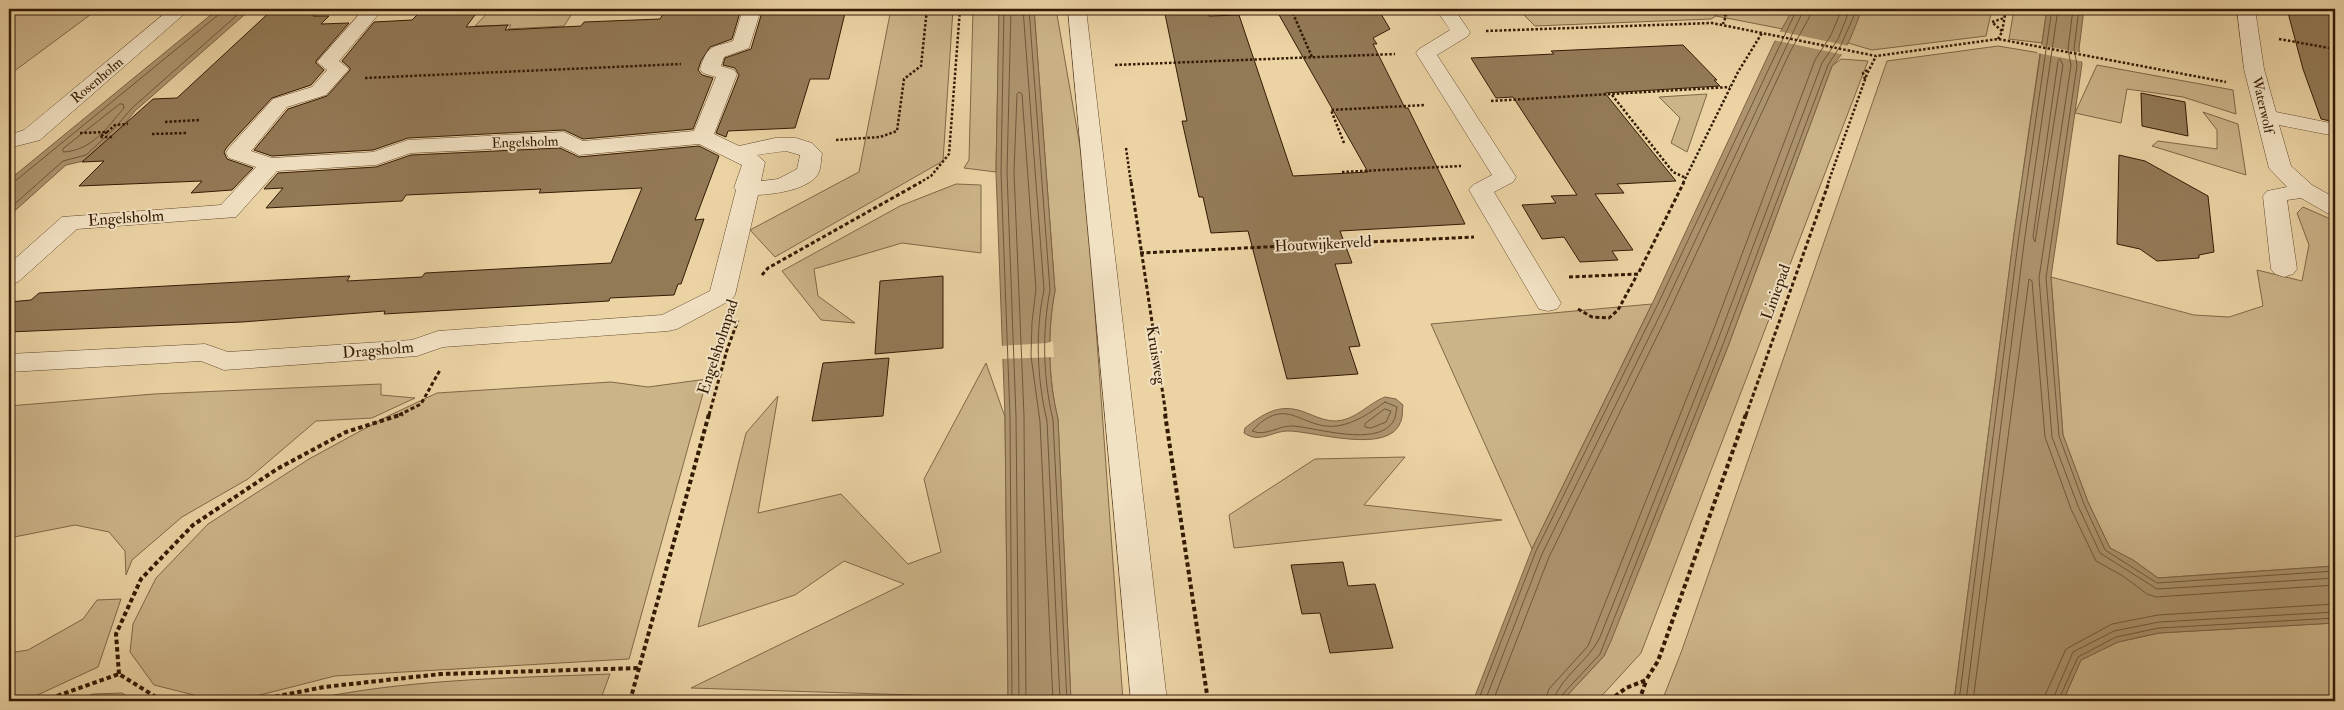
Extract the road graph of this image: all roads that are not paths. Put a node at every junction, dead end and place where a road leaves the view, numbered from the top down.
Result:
1 (181, 9) edge
2 (374, 9) edge
3 (752, 9) edge
4 (1077, 9) edge
5 (1445, 9) edge
6 (2246, 9) edge
7 (2266, 116) junction
8 (2335, 130) edge
9 (702, 138) junction
10 (9, 142) edge
11 (735, 154) junction
12 (270, 165) junction
13 (746, 188) junction
14 (2304, 190) junction
15 (2335, 208) edge
16 (2284, 269) dead end
17 (10, 276) edge
18 (1548, 303) dead end
19 (9, 363) edge
20 (1149, 701) edge

1 - 10 street, Rosenholm
2 - 12 street, Engelsholm
3 - 9 street
4 - 20 street
5 - 18 street
6 - 7 street, Waterwolf
7 - 8 street
7 - 14 street, Waterwolf
9 - 11 street, Dragsholm
9 - 12 street, Engelsholm
11 - 13 street, Dragsholm
11 - 13 street
12 - 17 street, Engelsholm
13 - 19 street, Dragsholm
14 - 15 street, Waterwolf
14 - 16 street

